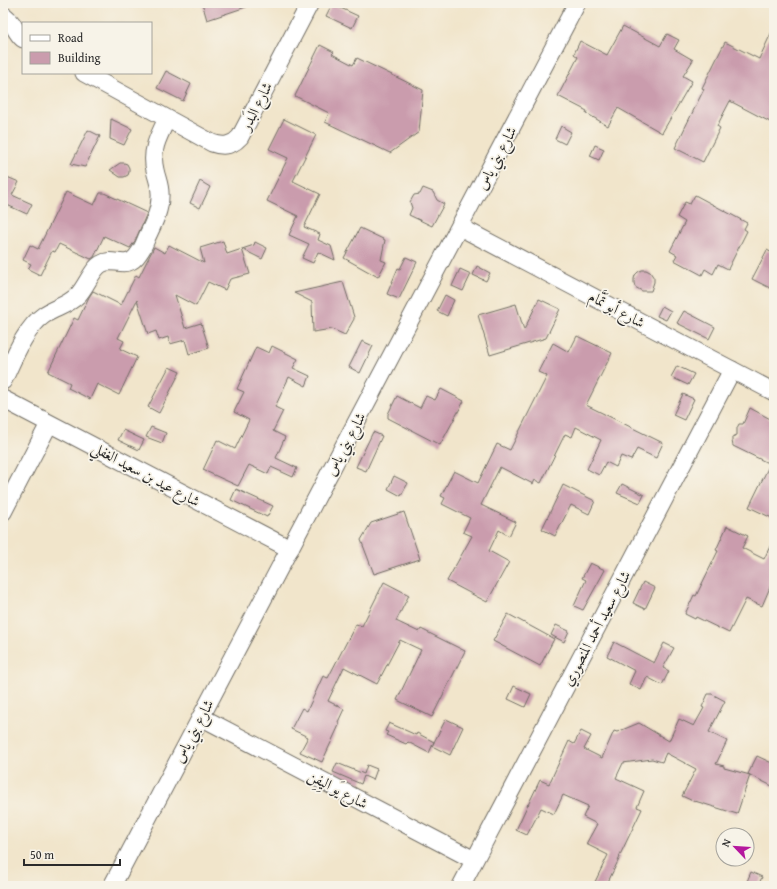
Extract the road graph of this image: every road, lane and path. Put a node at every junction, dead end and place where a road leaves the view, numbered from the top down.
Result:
1 (310, 3) edge
2 (578, 3) edge
3 (3, 15) edge
4 (22, 38) edge
5 (86, 74) edge
6 (168, 118) junction
7 (460, 227) junction
8 (732, 370) junction
9 (3, 381) edge
10 (774, 392) edge
11 (3, 400) edge
12 (49, 424) junction
13 (3, 512) edge
14 (290, 549) junction
15 (201, 717) junction
16 (474, 860) junction
17 (112, 886) edge
18 (461, 886) edge

1 - 6 street, شارع البَدر
2 - 7 street, شارع بني ياس
3 - 4 street
5 - 6 street, شارع البَدر
6 - 9 street
7 - 8 street, شارع أبو تَمَّام
7 - 14 street, شارع بني ياس
8 - 10 street, شارع أبو تَمَّام
8 - 16 street, شارع سعيد أحمد المنصوري
11 - 12 street, شارع عيد بن سعيد الغفلي
12 - 13 street
12 - 14 street, شارع عيد بن سعيد الغفلي
14 - 15 street, شارع بني ياس
15 - 16 street, شارع يَو اليِفِن
15 - 17 street, شارع بني ياس
16 - 18 street, شارع سعيد أحمد المنصوري

